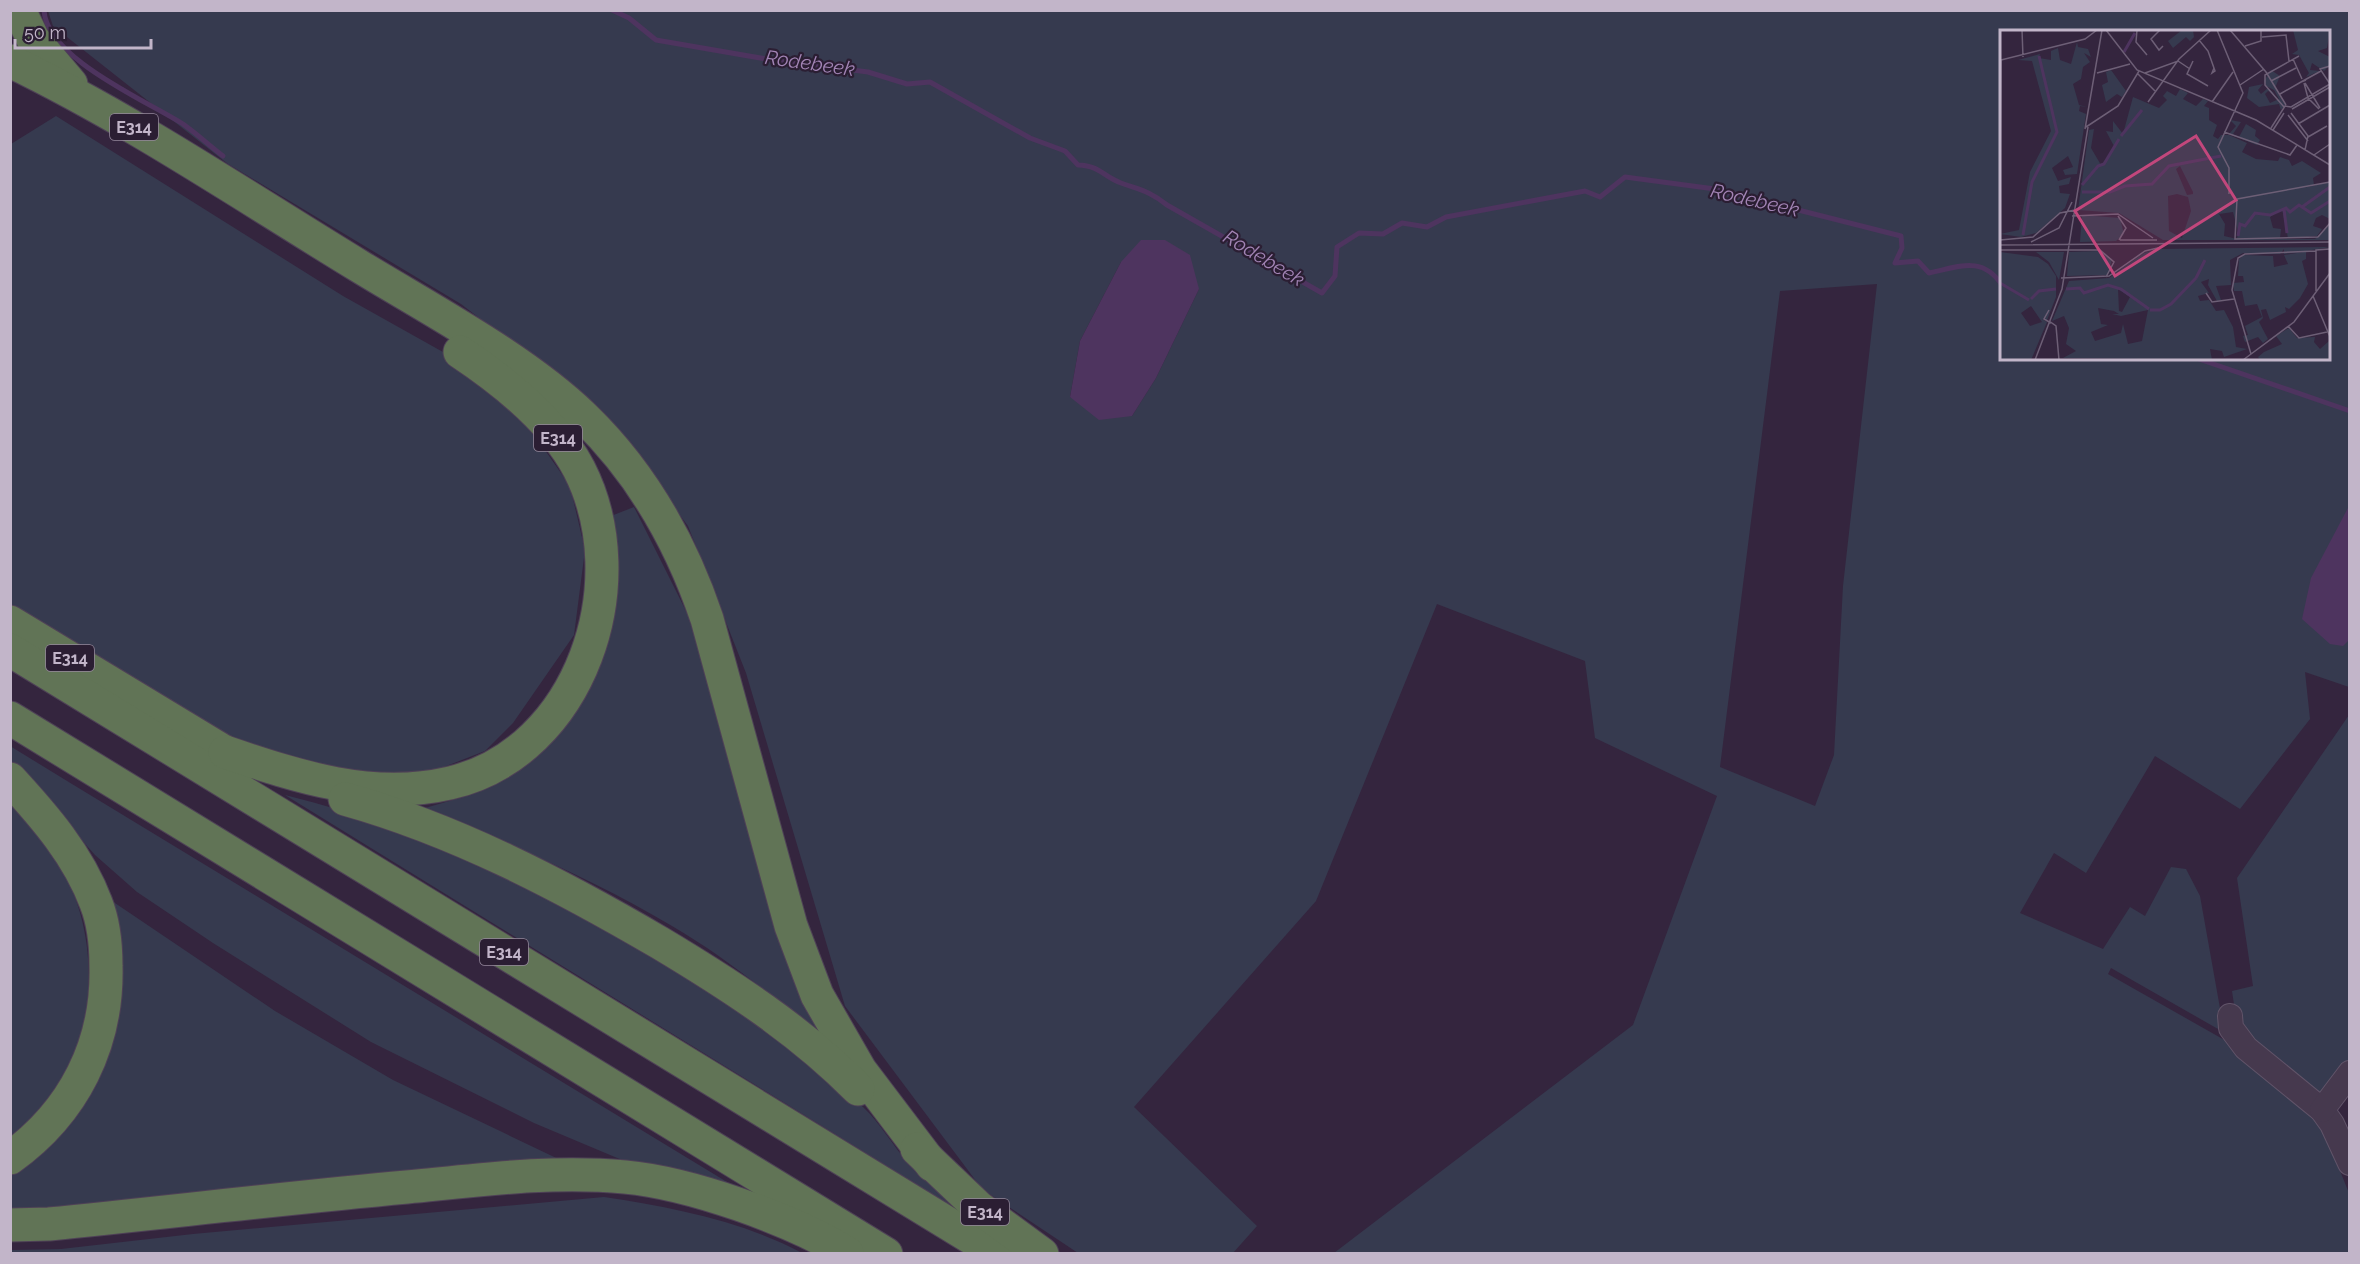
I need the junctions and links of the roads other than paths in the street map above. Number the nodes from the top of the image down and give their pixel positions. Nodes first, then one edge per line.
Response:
1 (19, 10) edge
2 (10, 61) edge
3 (10, 86) edge
4 (82, 96) junction
5 (10, 622) edge
6 (10, 650) edge
7 (10, 718) edge
8 (225, 752) junction
9 (10, 779) edge
10 (2230, 1016) dead end
11 (2349, 1073) edge
12 (2322, 1110) junction
13 (10, 1158) edge
14 (2349, 1163) edge
15 (932, 1165) junction
16 (10, 1225) edge
17 (849, 1254) edge
18 (886, 1254) edge
19 (998, 1254) edge
20 (1042, 1254) edge

1 - 4 highway, E314
2 - 4 highway, E314
3 - 8 highway, E314
4 - 15 highway, E314
5 - 8 highway, E314
6 - 19 highway, E314
7 - 18 highway
8 - 15 highway, E314
9 - 13 highway
10 - 12 street
11 - 12 street
12 - 14 street
15 - 20 highway, E314
16 - 17 highway

